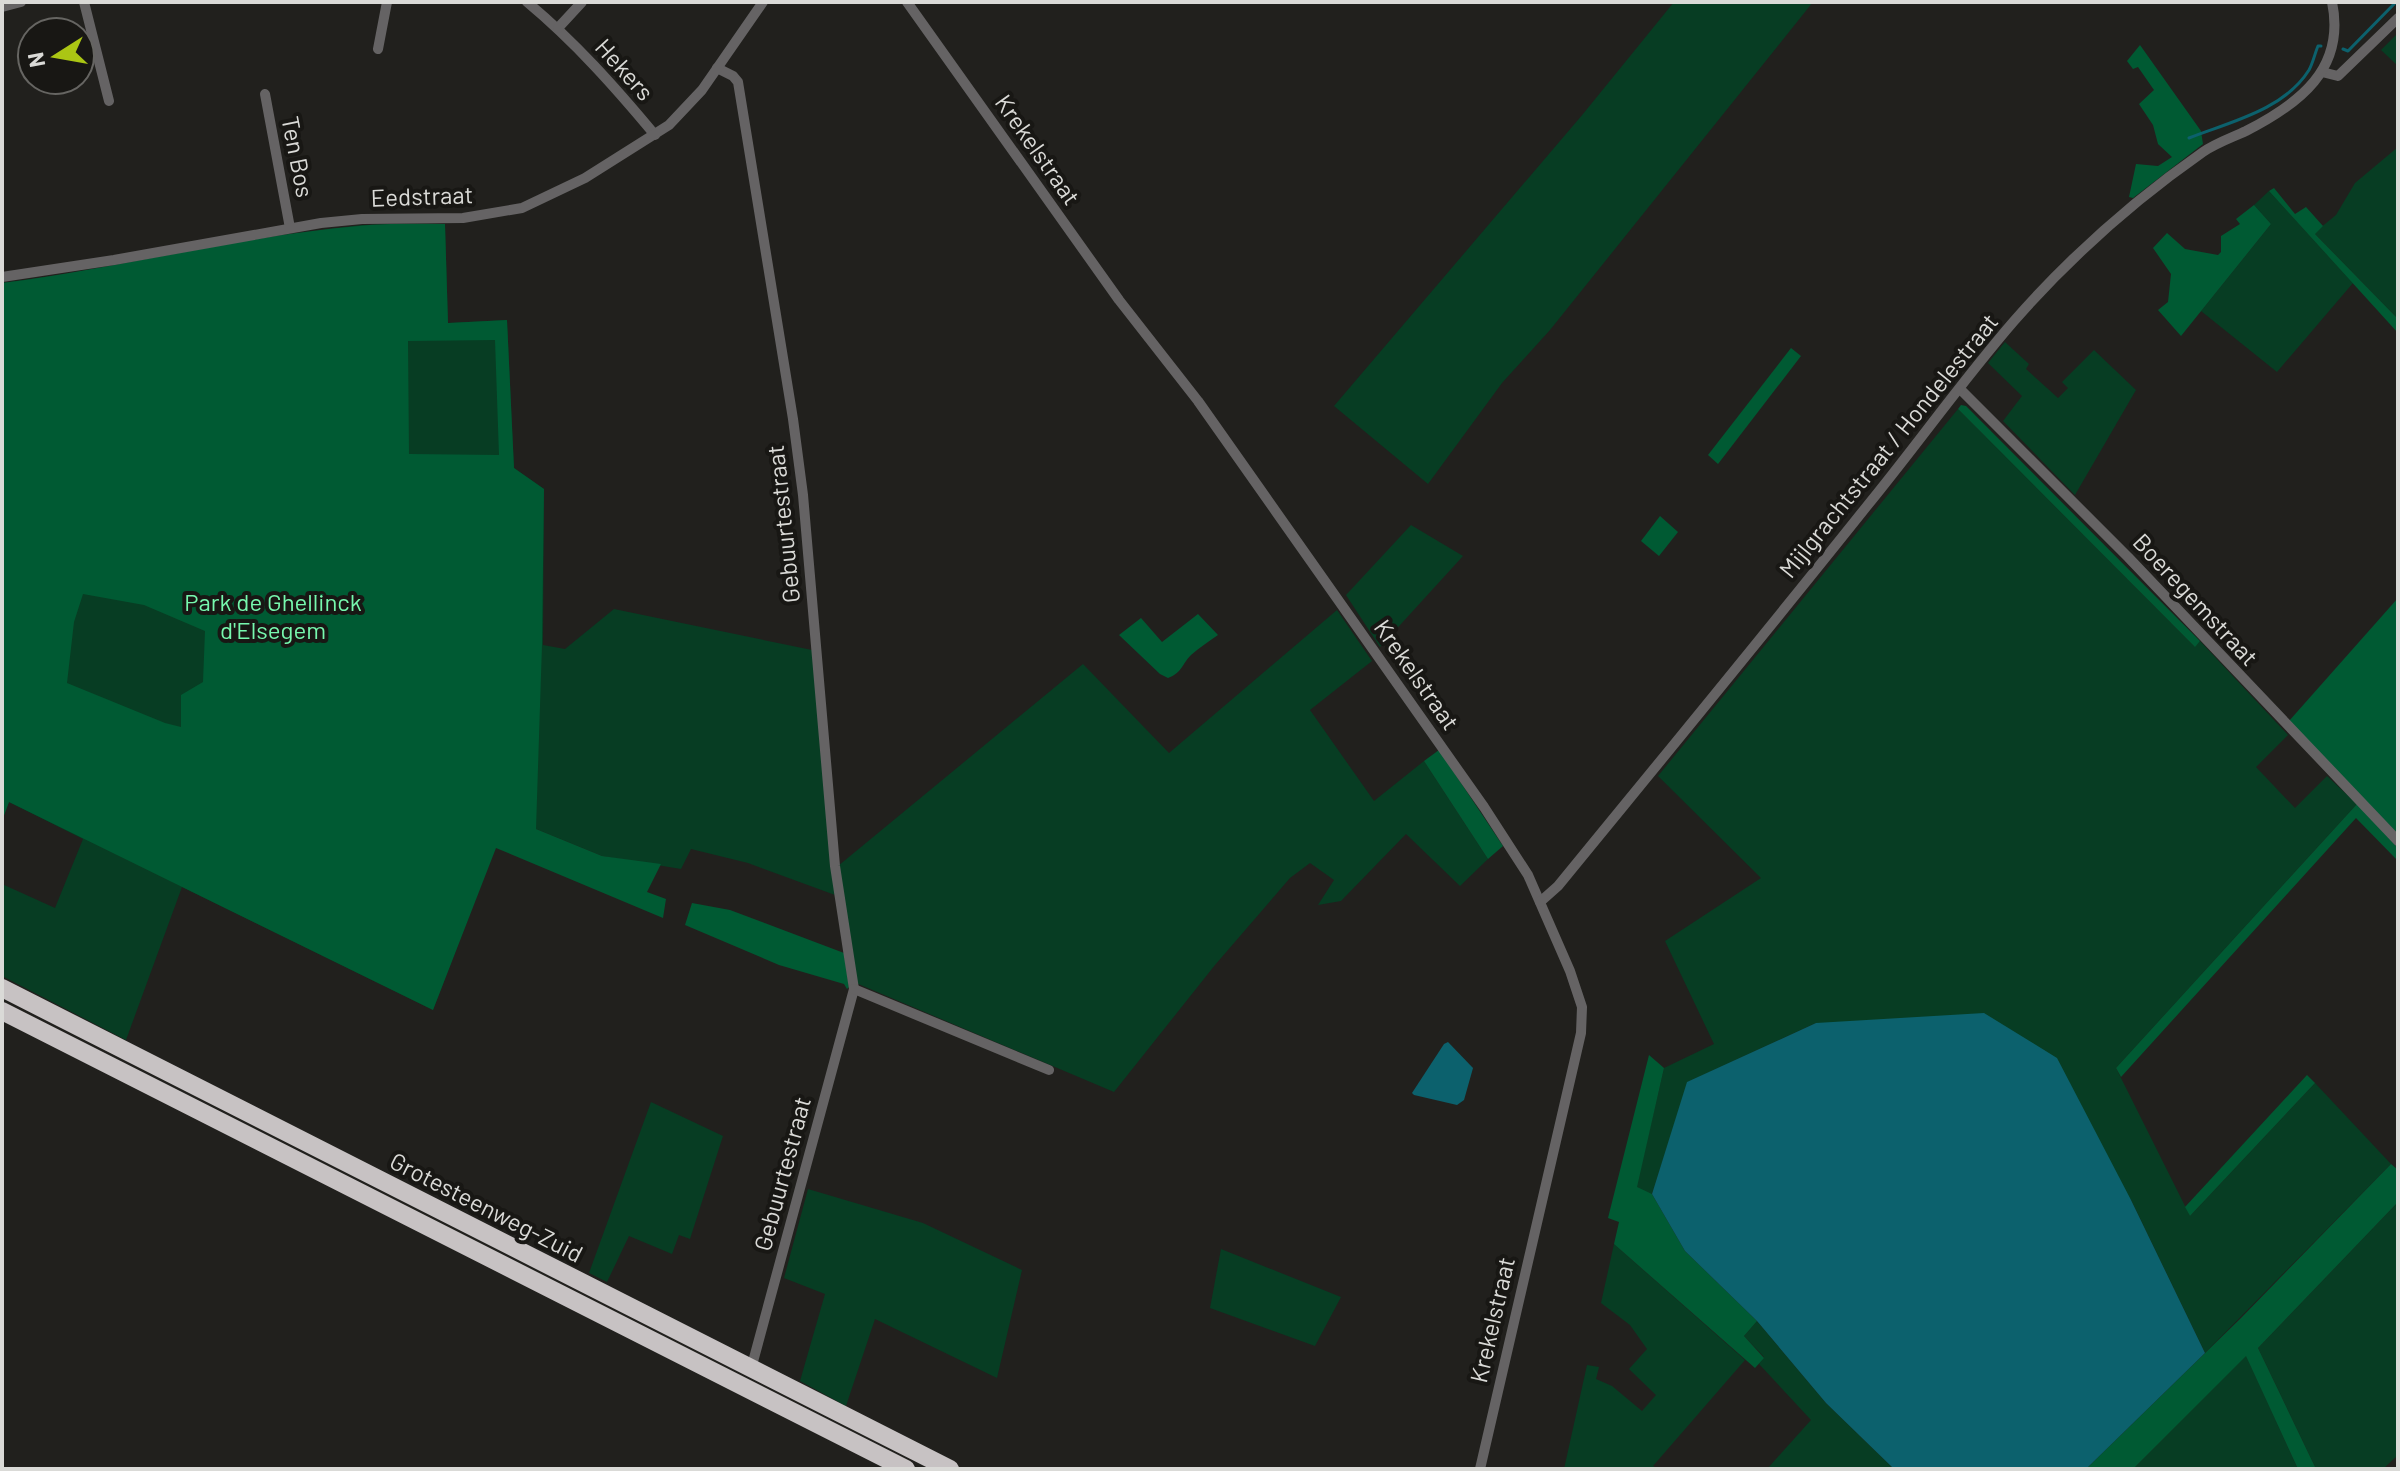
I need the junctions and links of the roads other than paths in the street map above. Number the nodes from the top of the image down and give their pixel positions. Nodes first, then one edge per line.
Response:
1 (21, 2) edge
2 (84, 2) edge
3 (387, 2) edge
4 (527, 2) edge
5 (582, 2) edge
6 (763, 2) edge
7 (907, 2) edge
8 (2332, 2) edge
9 (2, 7) edge
10 (2398, 18) edge
11 (558, 28) junction
12 (378, 49) dead end
13 (717, 68) junction
14 (2322, 72) junction
15 (265, 94) dead end
16 (109, 101) dead end
17 (655, 135) junction
18 (290, 228) junction
19 (2, 277) edge
20 (1960, 389) junction
21 (2398, 841) edge
22 (1540, 902) junction
23 (2, 988) edge
24 (854, 989) junction
25 (2, 1011) edge
26 (1049, 1070) dead end
27 (751, 1369) junction
28 (906, 1469) edge
29 (950, 1469) edge
30 (1480, 1469) edge

1 - 9 street
2 - 16 street
3 - 12 street
4 - 11 street, Hekers
5 - 11 street
6 - 13 street, Eedstraat
7 - 22 street, Krekelstraat
8 - 14 street
10 - 14 street
11 - 17 street, Hekers
13 - 17 street, Eedstraat
13 - 24 street, Gebuurtestraat
14 - 20 street, Mijlgrachtstraat / Hondelestraat
15 - 18 street, Ten Bos
17 - 18 street, Eedstraat
18 - 19 street, Eedstraat
20 - 21 street, Boeregemstraat
20 - 22 street, Mijlgrachtstraat / Hondelestraat
22 - 30 street, Krekelstraat
23 - 27 highway, Grotesteenweg-Zuid
24 - 26 street
24 - 27 street, Gebuurtestraat
25 - 28 highway, Grotesteenweg-Zuid
27 - 29 highway, Grotesteenweg-Zuid

